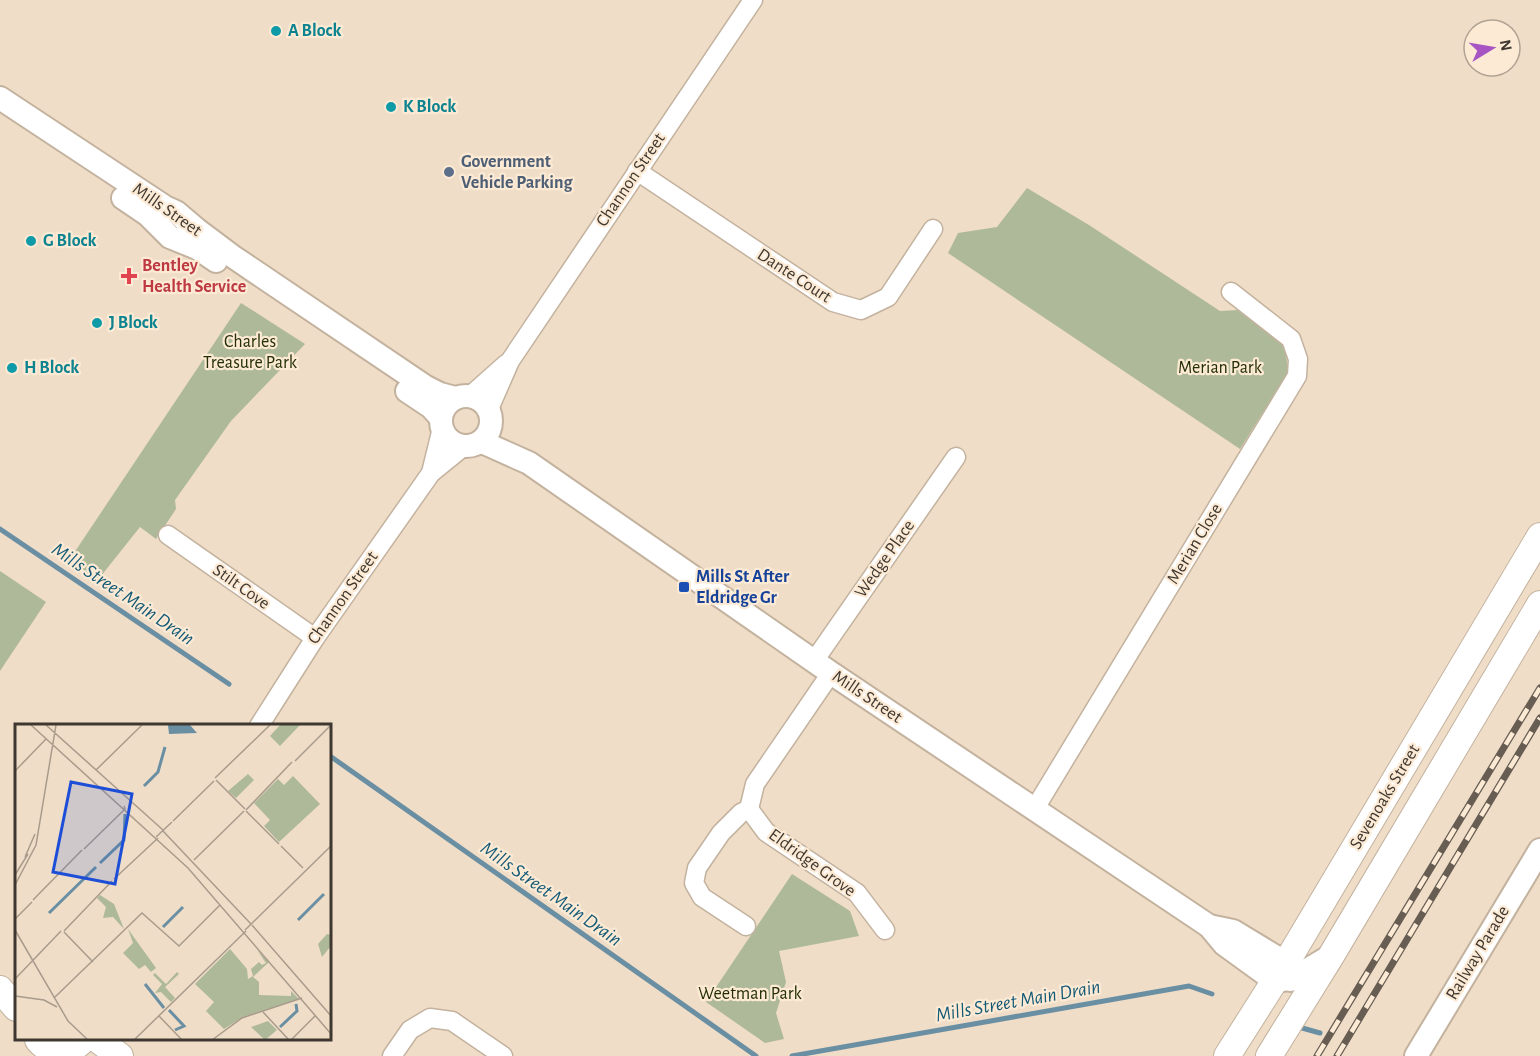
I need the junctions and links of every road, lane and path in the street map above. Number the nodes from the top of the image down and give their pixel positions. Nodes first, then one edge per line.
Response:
1 (753, 0) edge
2 (0, 98) edge
3 (0, 114) edge
4 (637, 171) junction
5 (933, 229) dead end
6 (1231, 292) dead end
7 (510, 361) junction
8 (463, 397) junction
9 (441, 423) junction
10 (481, 430) junction
11 (956, 457) dead end
12 (431, 473) junction
13 (168, 536) dead end
14 (1540, 536) edge
15 (1540, 604) edge
16 (315, 638) junction
17 (822, 667) junction
18 (261, 724) edge
19 (749, 809) junction
20 (1034, 810) junction
21 (1540, 850) edge
22 (746, 926) dead end
23 (885, 930) dead end
24 (1331, 956) junction
25 (1283, 974) junction
26 (0, 977) edge
27 (15, 984) edge
28 (0, 989) edge
29 (15, 1007) edge
30 (1291, 1018) junction
31 (99, 1041) edge
32 (60, 1047) edge
33 (28, 1056) edge
34 (120, 1056) edge
35 (393, 1056) edge
36 (503, 1056) edge
37 (1227, 1056) edge
38 (1269, 1056) edge
39 (1416, 1056) edge

1 - 4 street, Channon Street
2 - 8 street, Mills Street
3 - 9 street, Mills Street
4 - 5 street, Dante Court
4 - 7 street, Channon Street
6 - 20 street, Merian Close
7 - 8 street, Channon Street
7 - 10 street, Channon Street
8 - 9 street
8 - 10 street
9 - 10 street
9 - 12 street, Channon Street
10 - 12 street, Channon Street
10 - 17 street, Mills Street
11 - 17 street, Wedge Place
12 - 16 street, Channon Street
13 - 16 street, Stilt Cove
14 - 25 main road, Sevenoaks Street
15 - 24 main road, Sevenoaks Street
16 - 18 street, Channon Street
17 - 19 street
17 - 20 street, Mills Street
19 - 22 street
19 - 23 street, Eldridge Grove
20 - 25 street, Mills Street
21 - 39 street, Railway Parade
24 - 25 street
24 - 30 main road, Sevenoaks Street
25 - 30 street
25 - 37 main road, Sevenoaks Street
26 - 27 main road
28 - 29 main road
30 - 38 main road, Sevenoaks Street
31 - 34 main road
32 - 33 street
35 - 36 street

